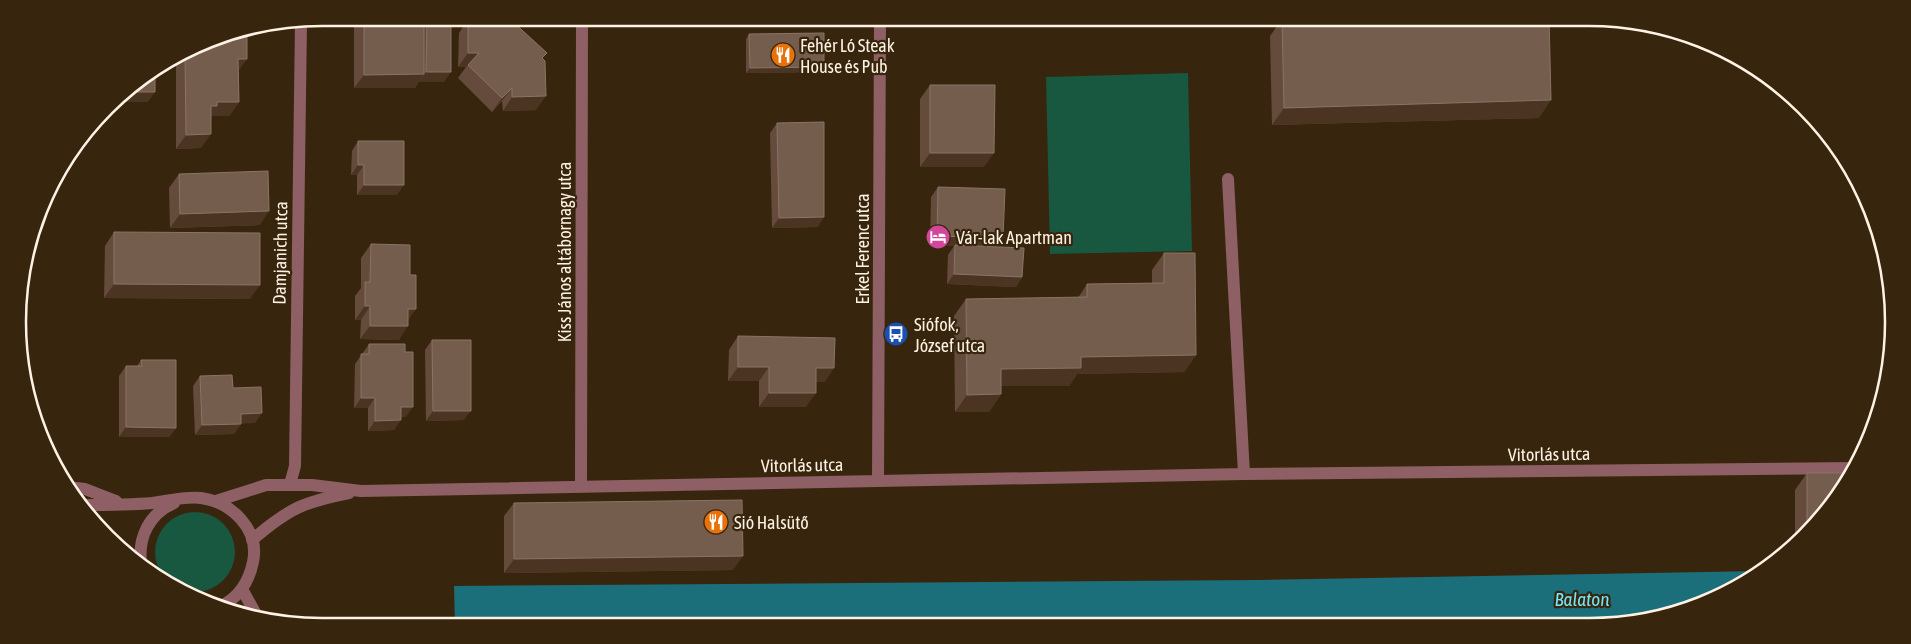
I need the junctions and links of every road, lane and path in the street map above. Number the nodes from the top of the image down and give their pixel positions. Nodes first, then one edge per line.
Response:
1 (582, 26) edge
2 (880, 26) edge
3 (301, 27) edge
4 (1228, 179) dead end
5 (1846, 468) edge
6 (1244, 474) junction
7 (878, 481) junction
8 (290, 484) junction
9 (581, 486) junction
10 (78, 489) edge
11 (361, 491) junction
12 (181, 500) junction
13 (216, 501) junction
14 (123, 504) junction
15 (89, 505) edge
16 (252, 540) junction
17 (140, 556) edge
18 (242, 589) junction
19 (228, 602) edge
20 (253, 610) edge

1 - 9 street, Kiss János altábornagy utca
2 - 7 street, Erkel Ferenc utca
3 - 8 street, Damjanich utca
4 - 6 street
5 - 6 street, Vitorlás utca
6 - 7 street, Vitorlás utca
7 - 9 street, Vitorlás utca
8 - 11 street, Vitorlás utca
8 - 13 street, Vitorlás utca
9 - 11 street, Vitorlás utca
10 - 14 street
11 - 16 street, Vitorlás utca
12 - 13 street, Vitorlás utca
12 - 14 street, Vitorlás utca
12 - 17 street, Vitorlás utca
13 - 16 street, Vitorlás utca
14 - 15 street, Vitorlás utca
16 - 18 street, Vitorlás utca
18 - 19 street, Vitorlás utca
18 - 20 street

